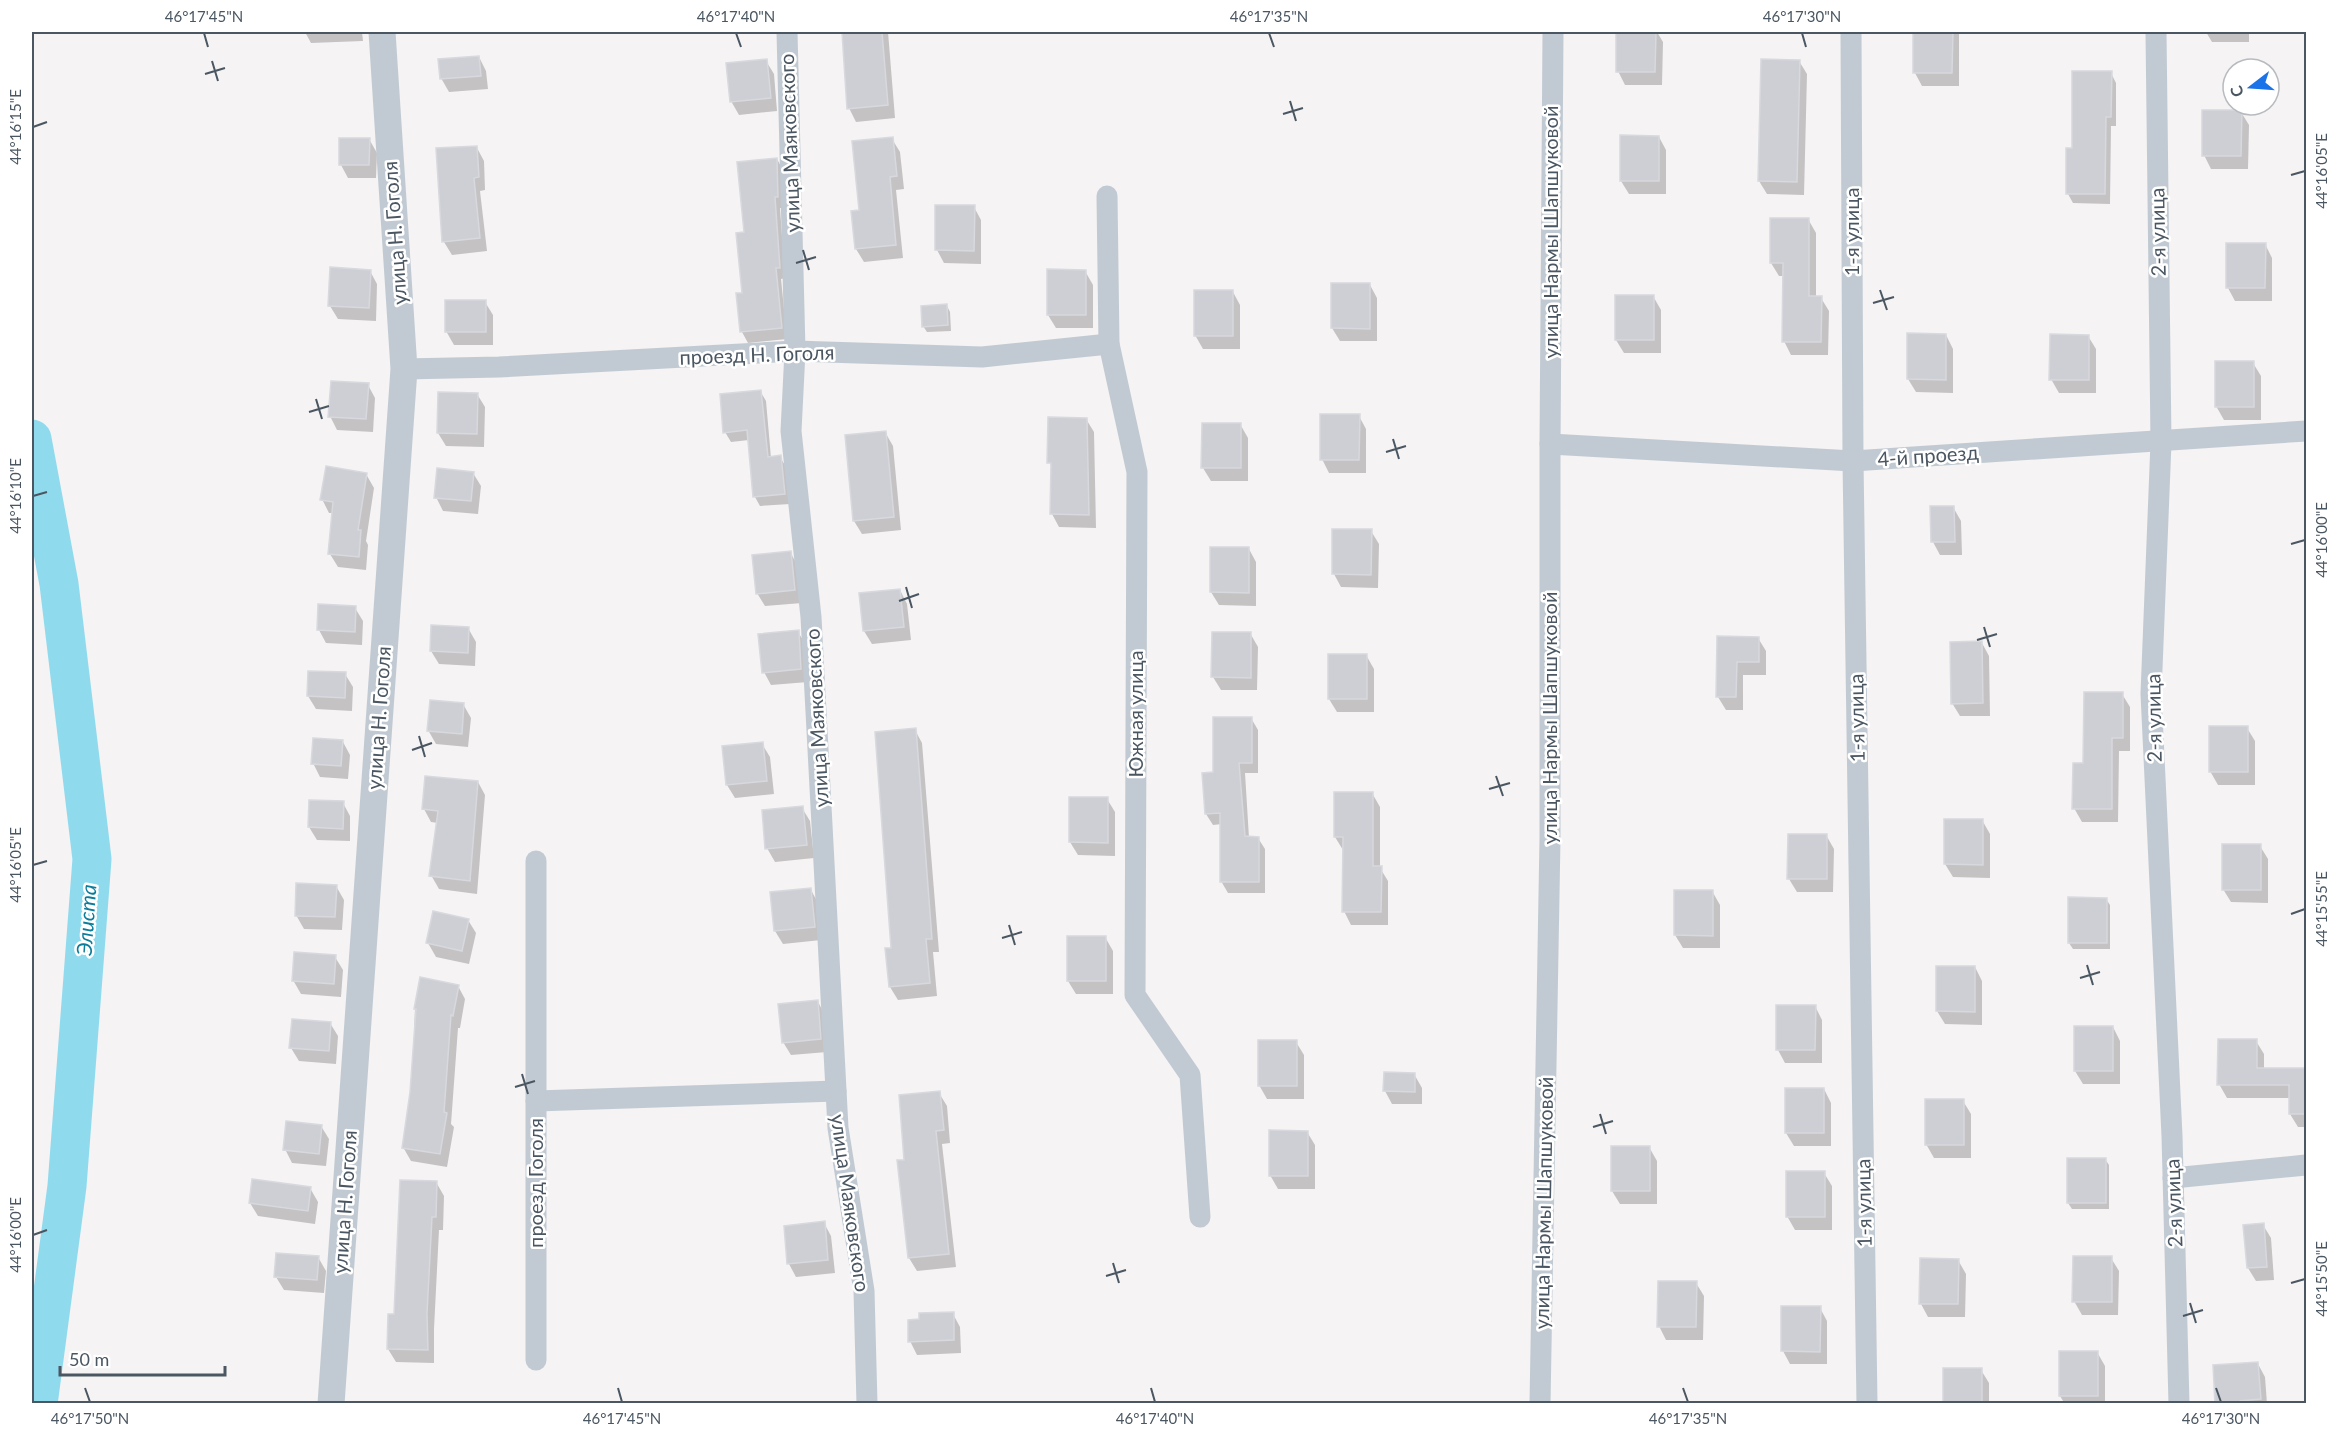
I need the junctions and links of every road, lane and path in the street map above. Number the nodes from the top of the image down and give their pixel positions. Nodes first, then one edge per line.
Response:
1 (382, 32) edge
2 (787, 32) edge
3 (1553, 32) edge
4 (1851, 32) edge
5 (2156, 32) edge
6 (1107, 196) dead end
7 (1109, 344) junction
8 (795, 351) junction
9 (404, 369) junction
10 (2307, 431) edge
11 (2161, 442) junction
12 (1550, 444) junction
13 (1853, 461) junction
14 (536, 861) dead end
15 (836, 1090) junction
16 (536, 1101) junction
17 (2307, 1165) edge
18 (2174, 1178) junction
19 (1200, 1217) dead end
20 (536, 1360) dead end
21 (331, 1404) edge
22 (867, 1404) edge
23 (1540, 1404) edge
24 (1867, 1404) edge
25 (2179, 1404) edge

1 - 9 street, улица Н. Гоголя
2 - 8 street, улица Маяковского
3 - 12 street, улица Нармы Шапшуковой
4 - 13 street, 1-я улица
5 - 11 street, 2-я улица
6 - 7 street, Южная улица
7 - 8 street, проезд Н. Гоголя
7 - 19 street, Южная улица
8 - 9 street, проезд Н. Гоголя
8 - 15 street, улица Маяковского
9 - 21 street, улица Н. Гоголя
10 - 11 street, 4-й проезд
11 - 13 street, 4-й проезд
11 - 18 street, 2-я улица
12 - 13 street, 4-й проезд
12 - 23 street, улица Нармы Шапшуковой
13 - 24 street, 1-я улица
14 - 16 street, проезд Гоголя
15 - 16 street
15 - 22 street, улица Маяковского
16 - 20 street, проезд Гоголя
17 - 18 street
18 - 25 street, 2-я улица

